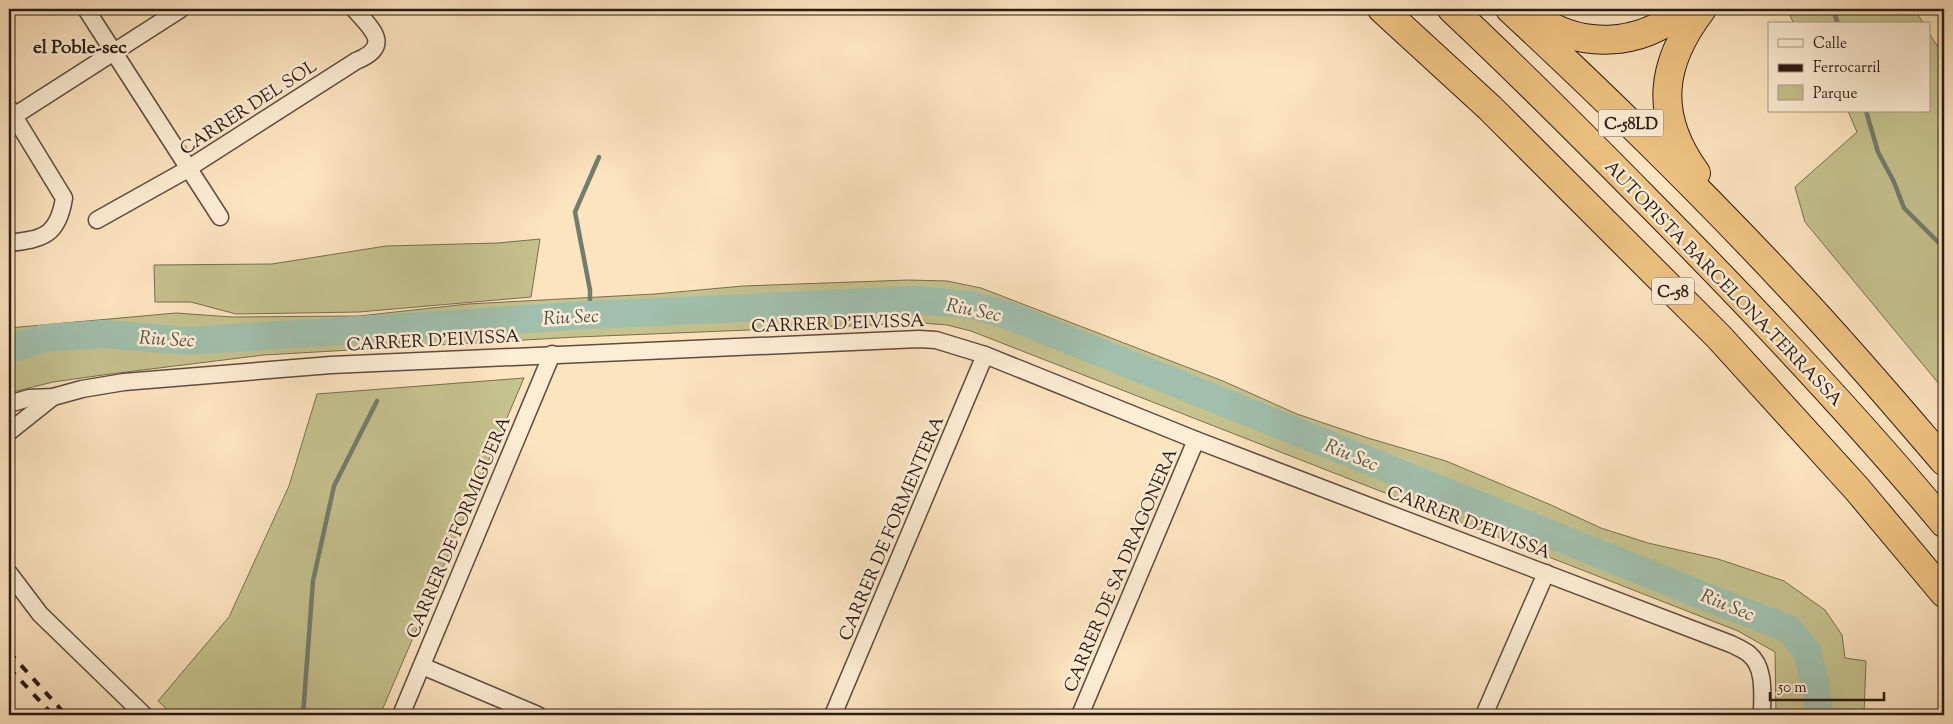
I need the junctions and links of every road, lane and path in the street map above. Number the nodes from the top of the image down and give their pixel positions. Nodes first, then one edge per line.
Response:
1 (86, 9) edge
2 (181, 9) edge
3 (354, 9) edge
4 (1382, 9) edge
5 (1452, 9) edge
6 (1510, 9) edge
7 (1525, 9) edge
8 (1684, 9) edge
9 (1702, 9) edge
10 (114, 51) junction
11 (11, 112) edge
12 (189, 168) junction
13 (220, 217) dead end
14 (96, 220) dead end
15 (1748, 242) junction
16 (9, 243) edge
17 (552, 354) junction
18 (985, 356) junction
19 (53, 397) junction
20 (9, 404) edge
21 (9, 432) edge
22 (1196, 440) junction
23 (1944, 461) edge
24 (1944, 523) edge
25 (9, 573) edge
26 (1546, 573) junction
27 (1944, 593) edge
28 (422, 666) junction
29 (1084, 714) edge
30 (144, 715) edge
31 (401, 715) edge
32 (538, 715) edge
33 (833, 715) edge
34 (1484, 715) edge
35 (1762, 715) edge

1 - 10 street
2 - 10 street
3 - 12 street, CARRER DEL SOL
4 - 27 highway, C-58
5 - 24 highway, AUTOPISTA BARCELONA-TERRASSA / C-58
6 - 15 highway, C-58LD
7 - 8 highway
9 - 15 highway
10 - 11 street
10 - 12 street
11 - 16 street
12 - 13 street
12 - 14 street, CARRER DEL SOL
15 - 23 highway, C-58LD
17 - 18 street, CARRER D'EIVISSA
17 - 19 street, CARRER D'EIVISSA
17 - 28 street, CARRER DE FORMIGUERA
18 - 22 street, CARRER D'EIVISSA
18 - 33 street, CARRER DE FORMENTERA
19 - 20 street, CARRER D'EIVISSA
19 - 21 street, CARRER D'EIVISSA
22 - 26 street, CARRER D'EIVISSA
22 - 29 street, CARRER DE SA DRAGONERA
25 - 30 street
26 - 34 street
26 - 35 street, CARRER D'EIVISSA
28 - 31 street, CARRER DE FORMIGUERA
28 - 32 street

